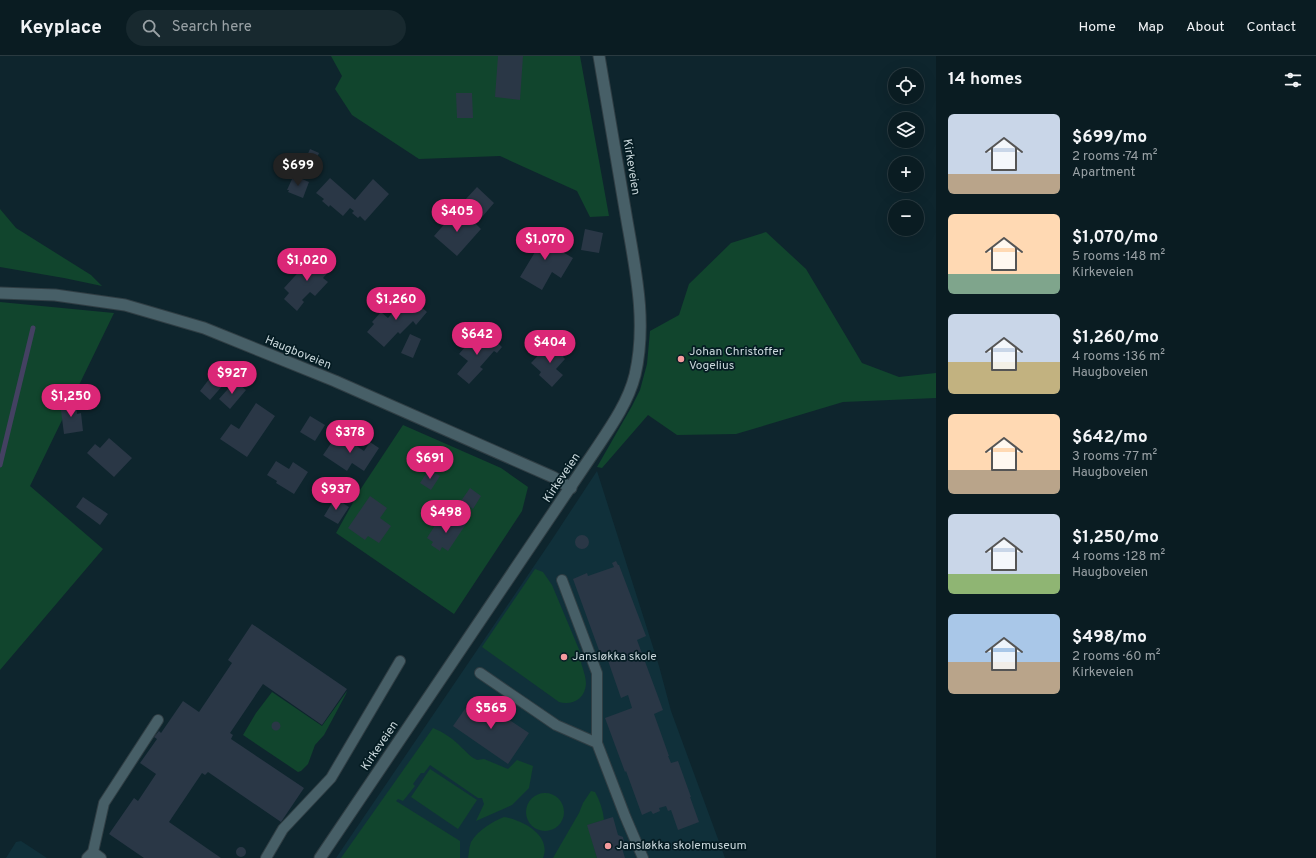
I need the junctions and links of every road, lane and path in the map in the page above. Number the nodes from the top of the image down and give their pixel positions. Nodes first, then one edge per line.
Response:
1 (599, 56) edge
2 (0, 293) edge
3 (571, 488) junction
4 (562, 580) dead end
5 (400, 661) dead end
6 (480, 673) dead end
7 (158, 720) dead end
8 (597, 743) junction
9 (94, 856) edge
10 (266, 858) edge
11 (320, 858) edge
12 (643, 858) edge

1 - 3 main road, Kirkeveien
2 - 3 main road, Haugboveien
3 - 11 main road, Kirkeveien
4 - 8 lane
5 - 10 lane
6 - 8 lane
7 - 9 lane
8 - 12 lane

